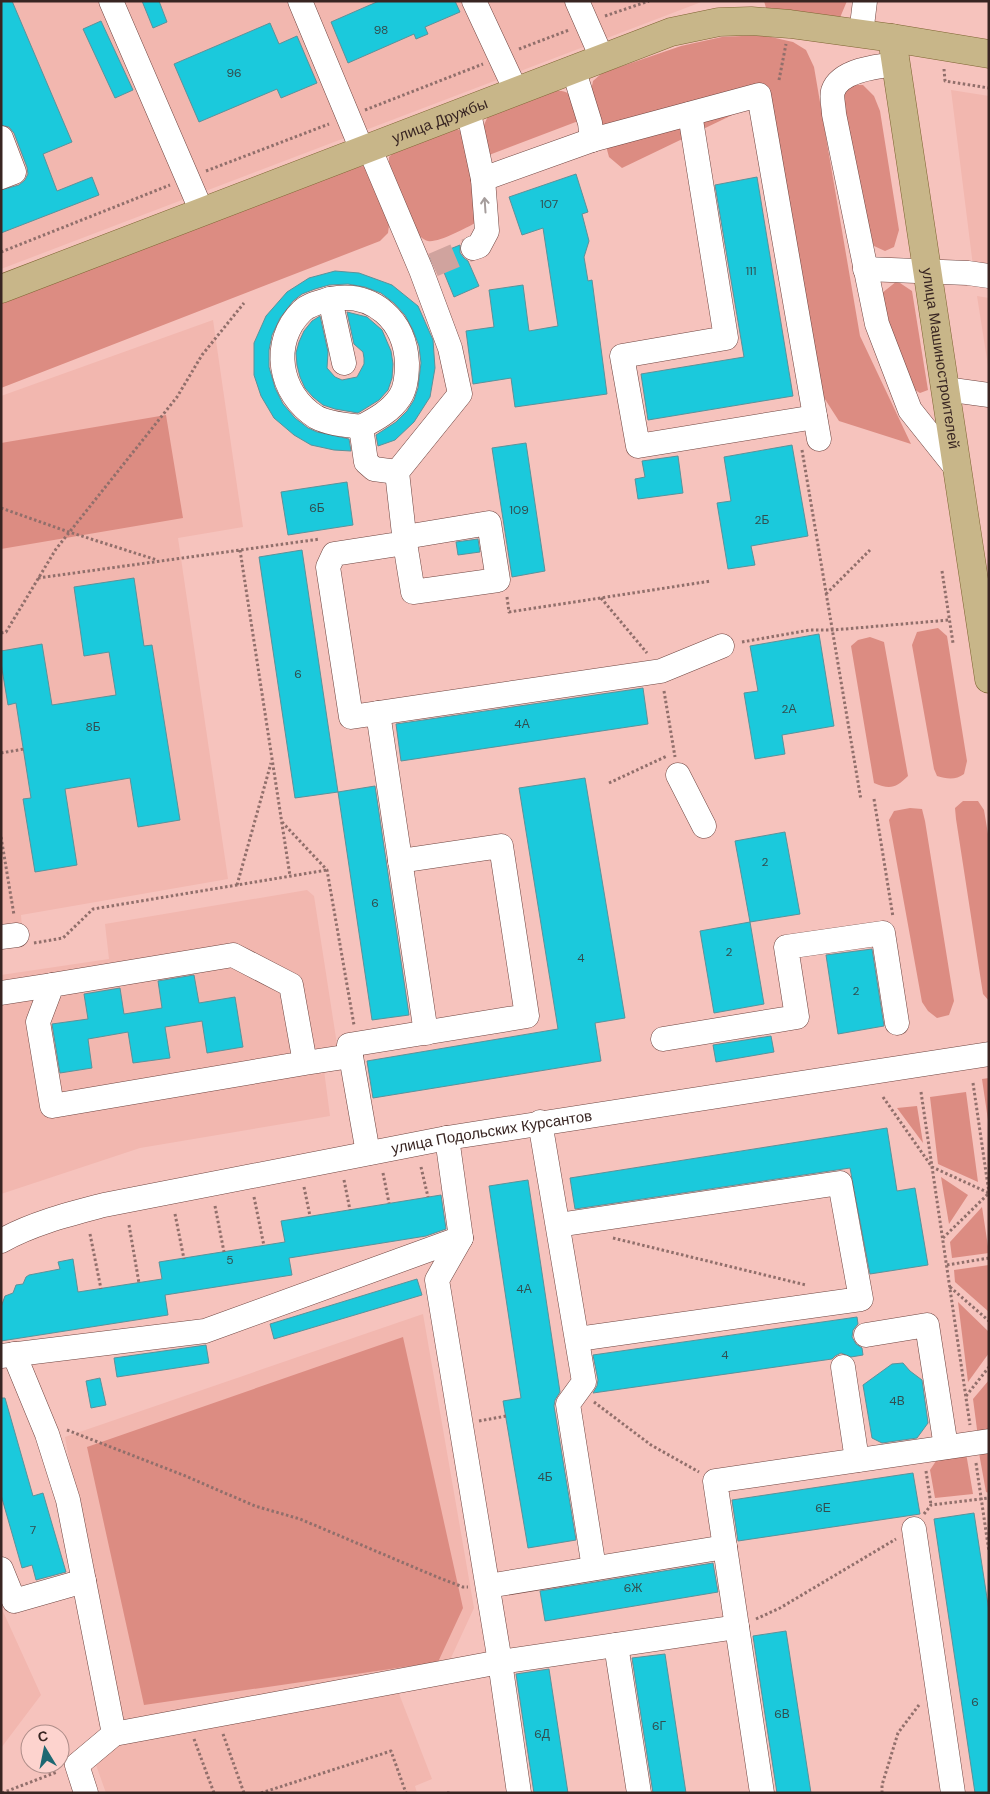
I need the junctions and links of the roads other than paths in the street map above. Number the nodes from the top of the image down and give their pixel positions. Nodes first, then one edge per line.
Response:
1 (111, 1) edge
2 (300, 1) edge
3 (474, 1) edge
4 (865, 1) edge
5 (582, 12) edge
6 (861, 34) junction
7 (894, 51) junction
8 (989, 54) edge
9 (602, 58) junction
10 (573, 68) junction
11 (516, 91) junction
12 (468, 109) junction
13 (690, 114) junction
14 (1, 138) edge
15 (592, 140) junction
16 (366, 149) junction
17 (1, 177) edge
18 (483, 179) junction
19 (202, 212) junction
20 (473, 248) tunnel mouth
21 (865, 269) junction
22 (927, 272) junction
23 (989, 276) edge
24 (1, 289) edge
25 (330, 299) junction
26 (344, 363) dead end
27 (945, 388) junction
28 (989, 395) edge
29 (361, 427) junction
30 (725, 448) dead end
31 (690, 454) dead end
32 (957, 469) junction
33 (397, 472) junction
34 (722, 646) road end
35 (989, 679) edge
36 (378, 713) junction
37 (676, 764) road end
38 (704, 826) dead end
39 (400, 861) junction
40 (52, 985) junction
41 (1, 993) edge
42 (897, 1023) dead end
43 (426, 1034) junction
44 (663, 1039) dead end
45 (354, 1050) junction
46 (989, 1054) edge
47 (305, 1063) junction
48 (540, 1122) junction
49 (447, 1138) junction
50 (368, 1152) junction
51 (558, 1225) junction
52 (461, 1238) junction
53 (1, 1241) edge
54 (866, 1335) dead end
55 (578, 1339) junction
56 (8, 1355) edge
57 (843, 1367) dead end
58 (981, 1442) edge
59 (946, 1447) junction
60 (857, 1460) junction
61 (914, 1529) road end
62 (725, 1547) junction
63 (594, 1568) junction
64 (1, 1569) edge
65 (84, 1581) junction
66 (488, 1586) junction
67 (737, 1627) junction
68 (616, 1645) junction
69 (500, 1662) junction
70 (114, 1734) junction
71 (86, 1793) edge
72 (519, 1793) edge
73 (638, 1793) edge
74 (762, 1793) edge
75 (954, 1793) edge

1 - 19 street
2 - 16 street
3 - 11 street
4 - 6 street
5 - 9 street
6 - 7 main road, улица Дружбы
6 - 9 main road, улица Дружбы
7 - 8 main road, улица Дружбы
7 - 21 street
7 - 22 main road, улица Машиностроителей
9 - 10 main road, улица Дружбы
10 - 11 main road, улица Дружбы
10 - 15 street
11 - 12 main road, улица Дружбы
12 - 16 main road, улица Дружбы
12 - 18 street
13 - 13 street
13 - 15 street
14 - 17 street
15 - 18 street
16 - 19 main road, улица Дружбы
16 - 33 street
20 -> 18 street
19 - 24 main road, улица Дружбы
21 - 22 street
21 - 32 street
22 - 23 street
22 - 27 main road, улица Машиностроителей
25 - 26 street
25 - 29 street
25 - 29 street
27 - 28 street
27 - 32 main road, улица Машиностроителей
29 - 33 street
30 - 31 street
32 - 35 main road, улица Машиностроителей
33 - 36 street
34 - 36 street
36 - 39 street
37 - 38 street
39 - 43 street
39 - 43 street
40 - 41 street
40 - 47 street
40 - 47 street
42 - 44 street
43 - 45 street
45 - 47 street
45 - 50 street
46 - 48 street, улица Подольских Курсантов
48 - 49 street, улица Подольских Курсантов
48 - 51 street
49 - 50 street, улица Подольских Курсантов
49 - 52 street
50 - 53 street, улица Подольских Курсантов
51 - 55 street
51 - 55 street
52 - 56 street
52 - 66 street
54 - 59 street
55 - 63 street
56 - 65 street
57 - 60 street
58 - 59 street
59 - 60 street
60 - 62 street
61 - 75 street
62 - 63 street
62 - 67 street
63 - 66 street
64 - 65 street
65 - 70 street
66 - 69 street
67 - 68 street
67 - 74 street
68 - 69 street
68 - 73 street
69 - 70 street
69 - 72 street
70 - 71 street

